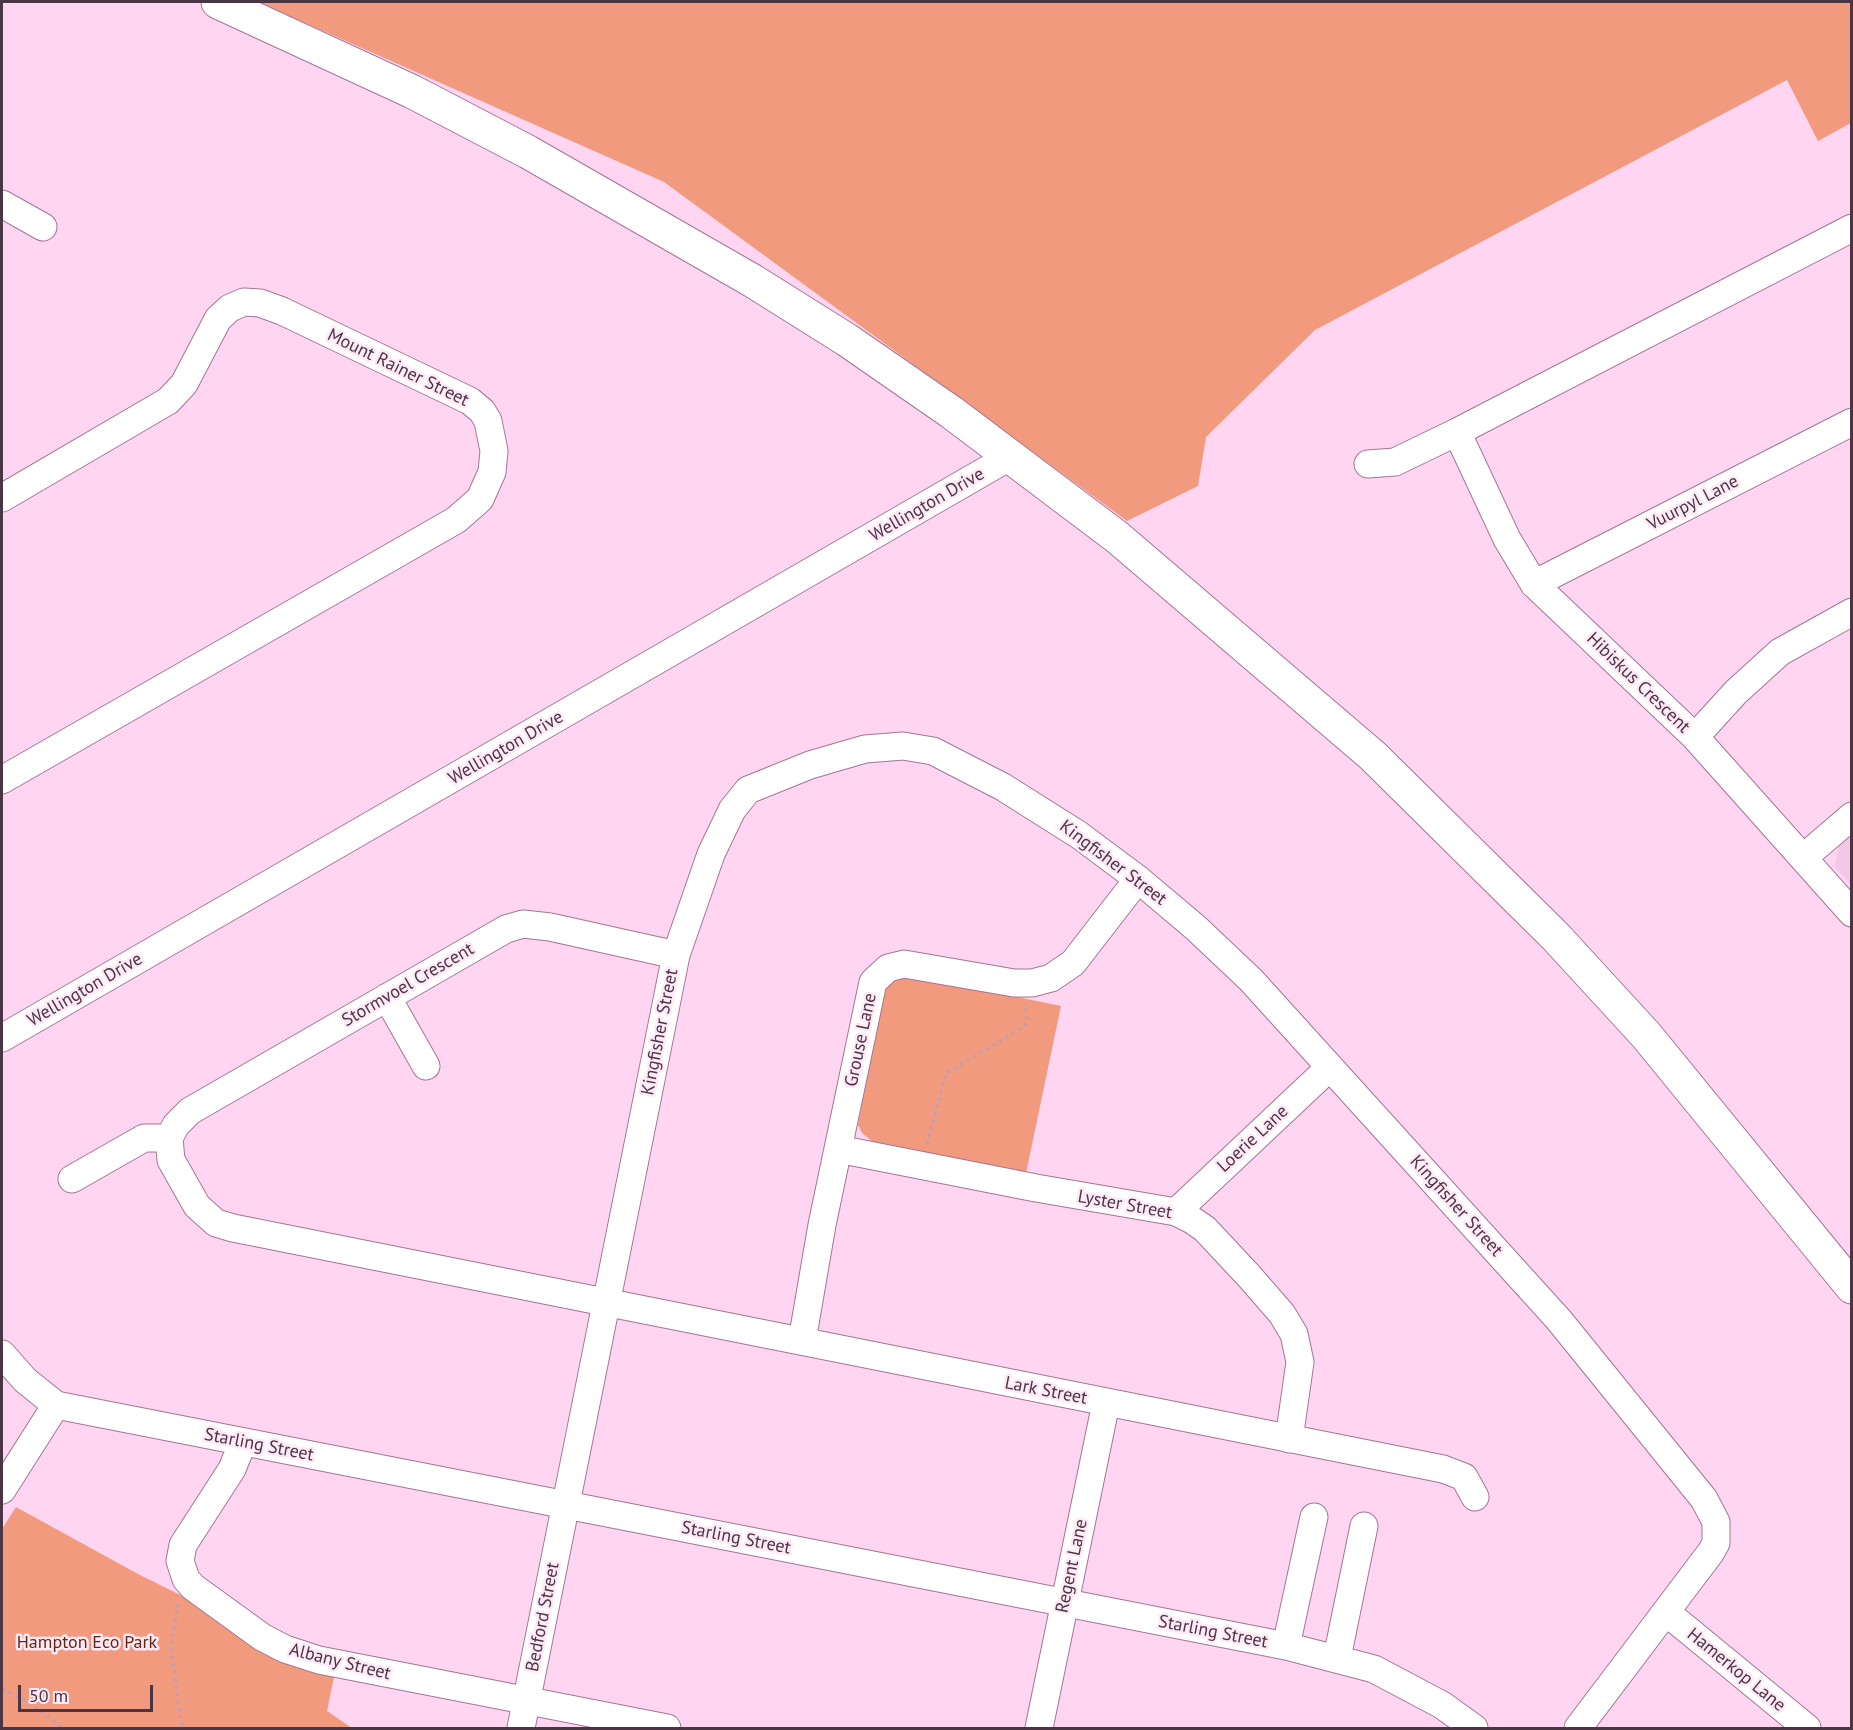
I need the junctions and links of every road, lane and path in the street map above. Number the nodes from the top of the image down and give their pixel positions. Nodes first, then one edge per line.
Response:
1 (218, 2) edge
2 (2, 204) edge
3 (43, 227) dead end
4 (1851, 228) edge
5 (1851, 422) edge
6 (1457, 432) junction
7 (1011, 456) junction
8 (1368, 464) dead end
9 (2, 498) edge
10 (1534, 584) junction
11 (1851, 612) edge
12 (1695, 737) junction
13 (2, 780) edge
14 (1851, 816) edge
15 (1803, 858) junction
16 (1138, 879) junction
17 (1851, 913) edge
18 (676, 955) junction
19 (387, 997) junction
20 (1024, 999) dead end
21 (2, 1038) edge
22 (426, 1066) dead end
23 (1330, 1067) junction
24 (170, 1138) junction
25 (837, 1149) junction
26 (921, 1166) junction
27 (72, 1179) dead end
28 (1176, 1212) junction
29 (1851, 1287) edge
30 (605, 1303) junction
31 (802, 1341) junction
32 (2, 1354) edge
33 (1106, 1402) junction
34 (56, 1406) junction
35 (1289, 1439) junction
36 (243, 1442) junction
37 (2, 1490) edge
38 (1475, 1497) dead end
39 (565, 1505) junction
40 (1314, 1517) dead end
41 (1364, 1526) dead end
42 (186, 1579) junction
43 (1065, 1603) junction
44 (1666, 1612) junction
45 (1286, 1646) junction
46 (1337, 1658) junction
47 (2, 1689) edge
48 (526, 1702) junction
49 (63, 1728) edge
50 (182, 1728) edge
51 (521, 1728) edge
52 (667, 1728) edge
53 (1039, 1728) edge
54 (1474, 1728) edge
55 (1578, 1728) edge
56 (1807, 1728) edge

1 - 7 main road
2 - 3 street
4 - 6 street
5 - 10 street, Vuurpyl Lane
6 - 8 street
6 - 10 street, Hibiskus Crescent
7 - 21 street, Wellington Drive
7 - 29 main road
9 - 13 street, Mount Rainer Street
10 - 12 street, Hibiskus Crescent
11 - 12 street
12 - 15 street, Hibiskus Crescent
14 - 15 street
15 - 17 street, Hibiskus Crescent
16 - 18 street, Kingfisher Street
16 - 23 street, Kingfisher Street
16 - 25 street, Grouse Lane
18 - 19 street, Stormvoel Crescent
18 - 30 street, Kingfisher Street
19 - 22 street
19 - 24 street, Stormvoel Crescent
20 - 26 path
23 - 28 street, Loerie Lane
23 - 44 street, Kingfisher Street
24 - 27 street
24 - 30 street
25 - 26 street, Lyster Street
25 - 31 street, Grouse Lane
26 - 28 street, Lyster Street
28 - 35 street, Lyster Street
30 - 31 street, Lark Street
30 - 39 street, Kingfisher Street
31 - 33 street, Lark Street
32 - 34 street, Starling Street
33 - 35 street, Lark Street
33 - 43 street, Regent Lane
34 - 36 street, Starling Street
34 - 37 street
35 - 38 street, Lark Street
36 - 39 street, Starling Street
36 - 42 street
39 - 43 street, Starling Street
39 - 48 street, Bedford Street
40 - 45 street
41 - 46 street
42 - 48 street, Albany Street
42 - 50 path
43 - 45 street, Starling Street
43 - 53 street, Regent Lane
44 - 55 street, Kingfisher Street
44 - 56 street, Hamerkop Lane
45 - 46 street, Starling Street
46 - 54 street, Starling Street
47 - 49 path
48 - 51 street, Bedford Street
48 - 52 street, Albany Street

